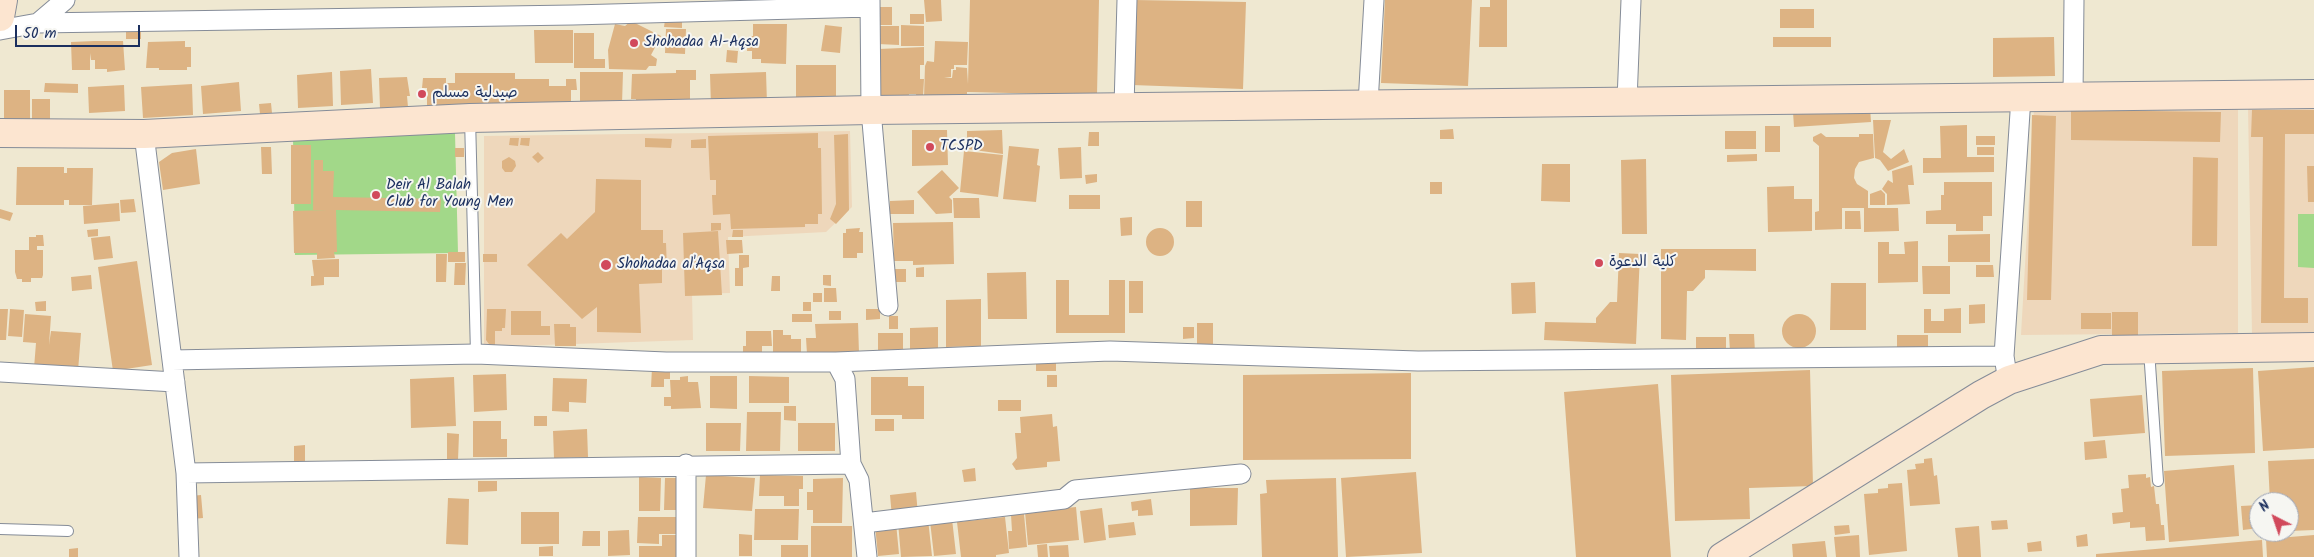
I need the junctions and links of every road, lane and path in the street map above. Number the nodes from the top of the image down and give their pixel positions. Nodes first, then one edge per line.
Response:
1 (3, 0) edge
2 (65, 0) edge
3 (1127, 0) edge
4 (1374, 0) edge
5 (1631, 0) edge
6 (2074, 0) edge
7 (870, 4) edge
8 (0, 17) edge
9 (38, 23) junction
10 (0, 30) edge
11 (2314, 94) edge
12 (2073, 96) junction
13 (2021, 97) junction
14 (1627, 102) junction
15 (1368, 104) junction
16 (1124, 107) junction
17 (871, 110) junction
18 (470, 118) junction
19 (0, 133) edge
20 (144, 134) junction
21 (888, 306) dead end
22 (2314, 347) edge
23 (2148, 349) junction
24 (476, 354) junction
25 (172, 360) junction
26 (836, 362) junction
27 (2006, 368) junction
28 (0, 372) edge
29 (175, 382) junction
30 (686, 464) junction
31 (851, 464) junction
32 (186, 473) junction
33 (1241, 474) dead end
34 (2158, 481) dead end
35 (864, 522) junction
36 (0, 529) edge
37 (68, 531) dead end
38 (188, 557) edge
39 (686, 557) edge
40 (867, 557) edge
41 (1722, 557) edge

1 - 8 street
2 - 9 street
3 - 16 street
4 - 15 street
5 - 14 street
6 - 12 street
7 - 9 street
7 - 17 street
9 - 10 street
11 - 12 street
12 - 13 street
13 - 14 street
13 - 27 street
14 - 15 street
15 - 16 street
16 - 17 street
17 - 18 street
17 - 21 street
18 - 20 street
18 - 24 lane
19 - 20 street
20 - 25 street
22 - 23 street
23 - 27 street
23 - 34 lane
24 - 25 street
24 - 26 street
25 - 29 street
26 - 27 street
26 - 31 street
27 - 41 street
28 - 29 street
29 - 32 street
30 - 31 street
30 - 32 street
30 - 39 street
31 - 35 street
32 - 38 street
33 - 35 street
35 - 40 street
36 - 37 lane

